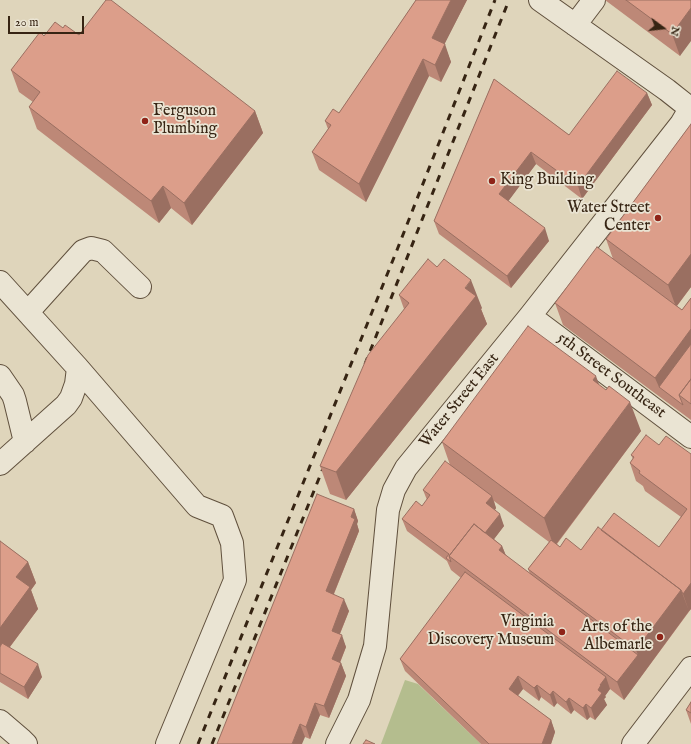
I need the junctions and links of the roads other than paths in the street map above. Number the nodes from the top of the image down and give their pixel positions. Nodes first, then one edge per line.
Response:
1 (540, 0) edge
2 (594, 0) edge
3 (575, 25) junction
4 (691, 108) edge
5 (0, 282) edge
6 (140, 287) dead end
7 (28, 312) junction
8 (530, 316) junction
9 (78, 368) junction
10 (0, 376) edge
11 (691, 437) edge
12 (25, 442) junction
13 (0, 464) edge
14 (691, 668) edge
15 (0, 721) edge
16 (642, 741) edge
17 (26, 744) edge
18 (166, 744) edge
19 (337, 744) edge

1 - 3 street
2 - 3 street
3 - 4 street
4 - 8 street, Water Street East
5 - 7 street
6 - 7 street
7 - 9 street
8 - 11 street, 5th Street Southeast
8 - 19 street, Water Street East
9 - 12 street
9 - 18 street
10 - 12 street
12 - 13 street
14 - 16 street
15 - 17 street

